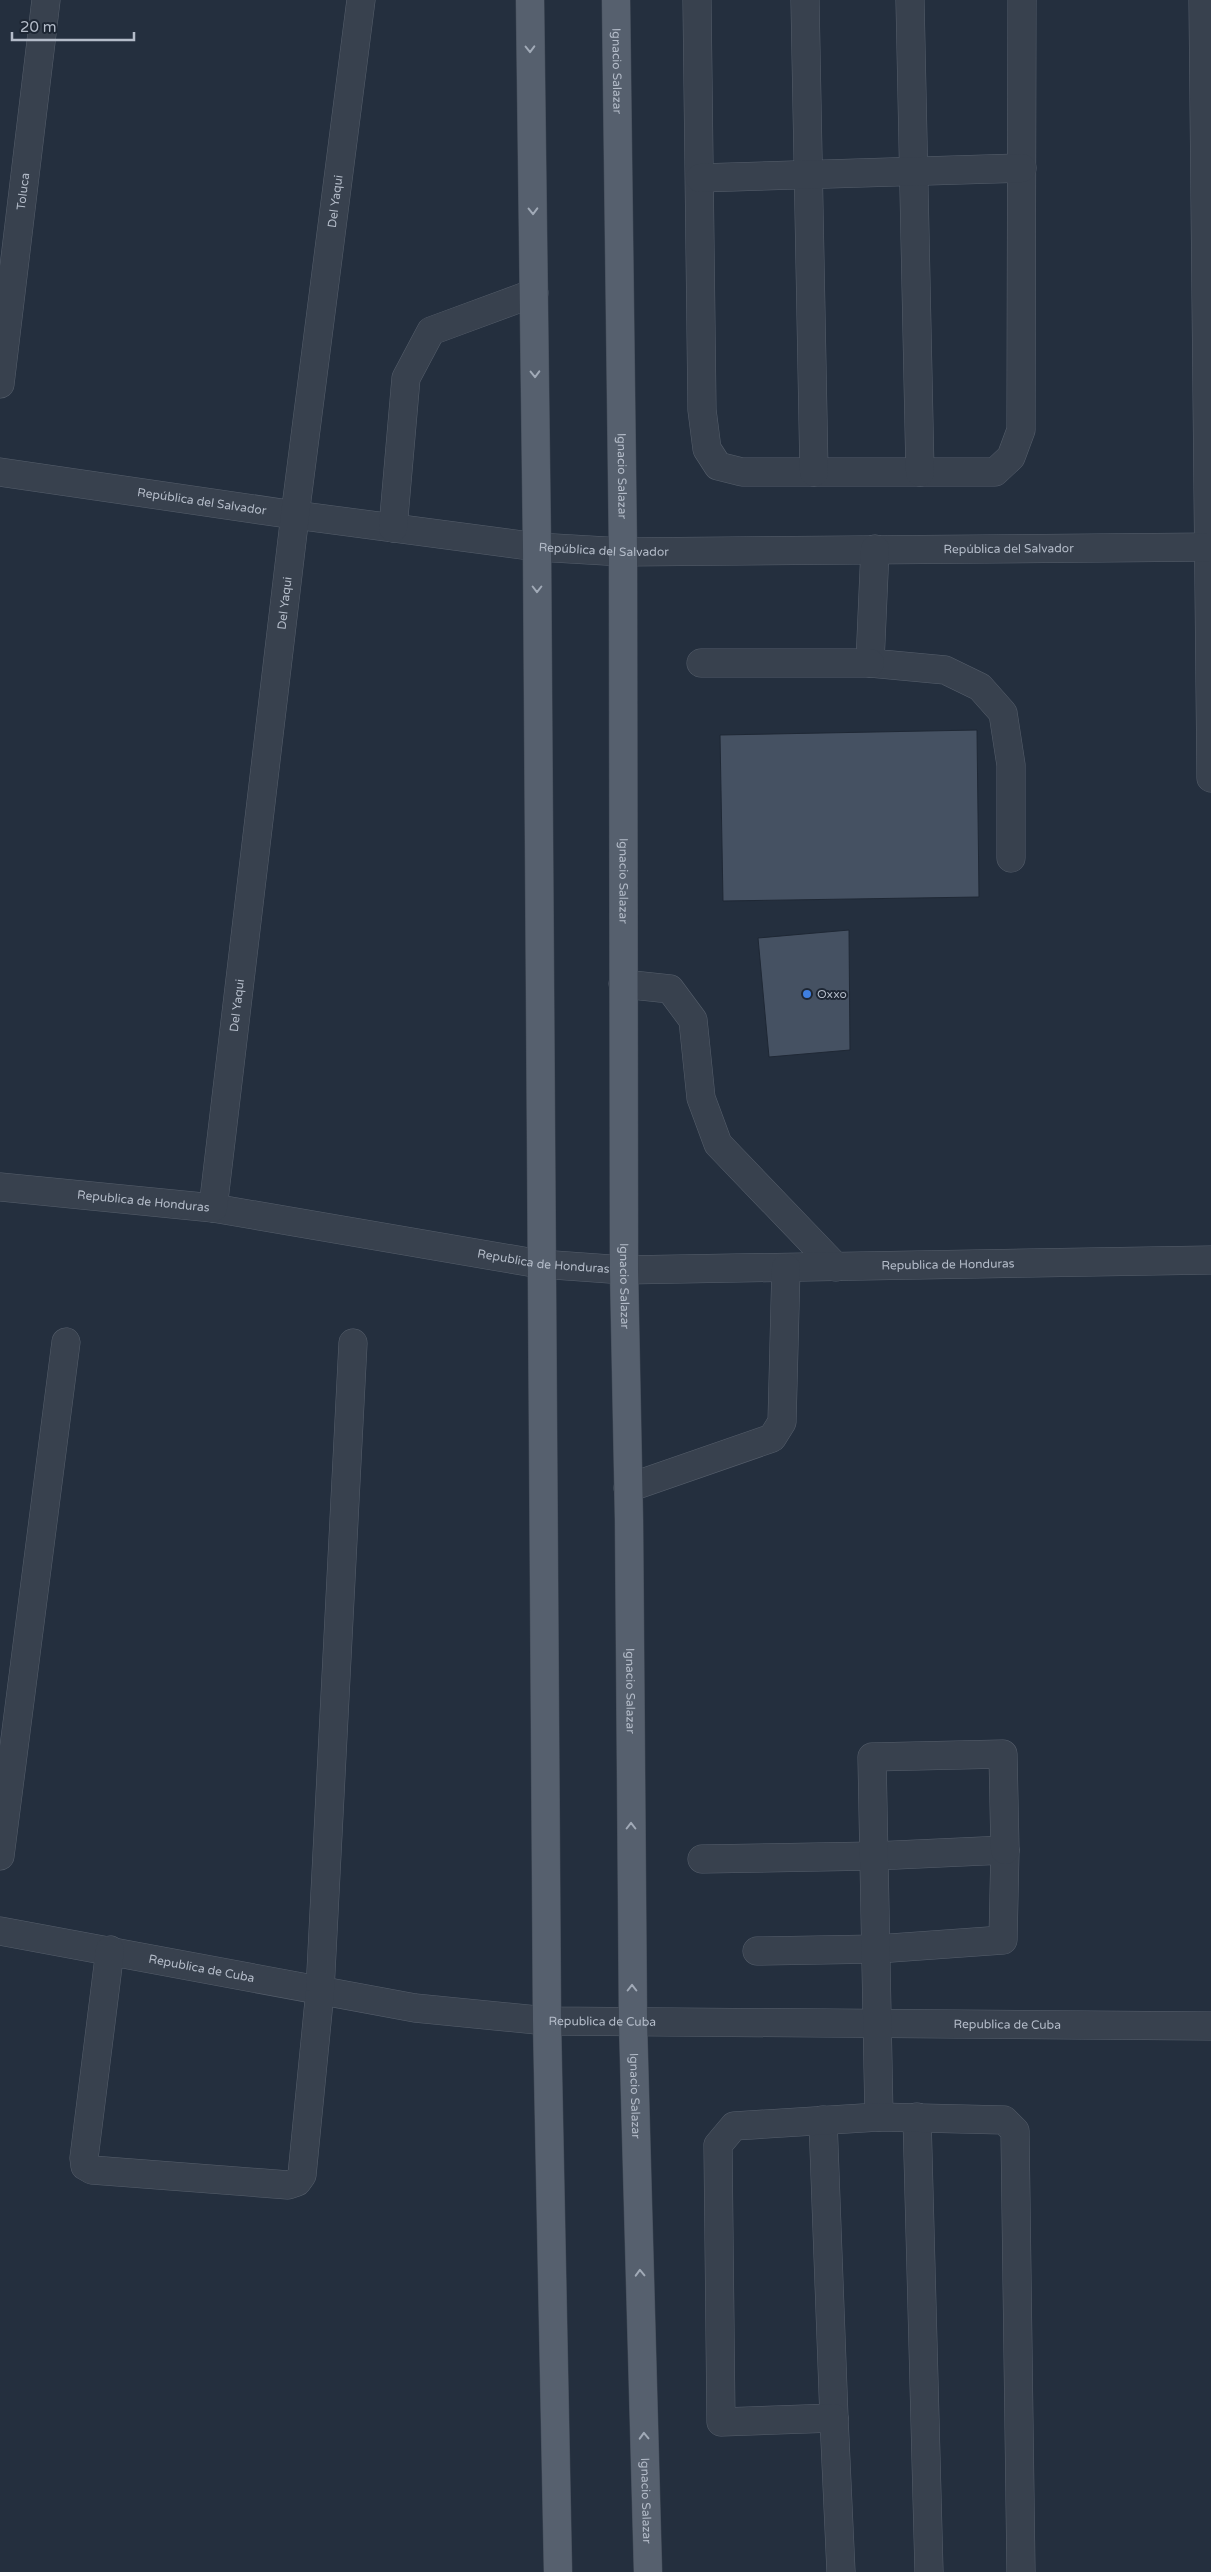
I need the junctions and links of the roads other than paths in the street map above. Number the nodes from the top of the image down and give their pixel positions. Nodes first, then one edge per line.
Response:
1 (46, 0) edge
2 (361, 0) edge
3 (530, 0) edge
4 (616, 0) edge
5 (697, 0) edge
6 (805, 0) edge
7 (910, 0) edge
8 (1022, 0) edge
9 (1203, 0) edge
10 (1022, 168) junction
11 (913, 173) junction
12 (808, 175) junction
13 (700, 178) junction
14 (534, 293) junction
15 (0, 384) edge
16 (0, 472) edge
17 (814, 472) junction
18 (920, 472) junction
19 (295, 515) junction
20 (393, 528) junction
21 (537, 547) junction
22 (1210, 547) edge
23 (875, 550) junction
24 (623, 552) junction
25 (701, 663) dead end
26 (870, 663) junction
27 (1211, 778) edge
28 (1011, 858) dead end
29 (623, 984) junction
30 (0, 1187) edge
31 (214, 1208) junction
32 (1211, 1260) edge
33 (540, 1264) junction
34 (836, 1267) junction
35 (786, 1268) junction
36 (624, 1270) junction
37 (66, 1342) dead end
38 (353, 1343) dead end
39 (628, 1488) junction
40 (1005, 1850) junction
41 (0, 1856) edge
42 (874, 1856) junction
43 (702, 1859) dead end
44 (0, 1931) edge
45 (877, 1949) junction
46 (110, 1950) junction
47 (757, 1951) dead end
48 (320, 1991) junction
49 (547, 2021) junction
50 (633, 2022) junction
51 (878, 2024) junction
52 (1211, 2026) edge
53 (879, 2117) junction
54 (917, 2117) junction
55 (823, 2120) junction
56 (834, 2418) junction
57 (558, 2572) edge
58 (648, 2572) edge
59 (841, 2572) edge
60 (929, 2572) edge
61 (1021, 2572) edge

1 - 15 street, Toluca
2 - 19 street, Del Yaqui
3 -> 14 main road
4 - 24 main road, Ignacio Salazar
5 - 13 street
6 - 12 street
7 - 11 street
8 - 10 street
9 - 22 street
10 - 11 street
10 - 18 street
11 - 12 street
11 - 18 street
12 - 13 street
12 - 17 street
13 - 17 street
14 - 20 street
14 -> 21 main road
16 - 19 street, República del Salvador
17 - 18 street
19 - 20 street, República del Salvador
19 - 31 street, Del Yaqui
20 - 21 street, República del Salvador
21 - 24 street, República del Salvador
21 -> 33 main road
22 - 23 street, República del Salvador
22 - 27 street
23 - 24 street, República del Salvador
23 - 26 street
24 - 29 main road, Ignacio Salazar
25 - 26 street
26 - 28 street
29 - 34 street
29 - 36 main road, Ignacio Salazar
30 - 31 street, Republica de Honduras
31 - 33 street, Republica de Honduras
32 - 34 street, Republica de Honduras
33 - 36 street, Republica de Honduras
33 - 49 main road
34 - 35 street, Republica de Honduras
35 - 36 street, Republica de Honduras
35 - 39 street
36 - 39 main road, Ignacio Salazar
37 - 41 street
38 - 48 street
50 -> 39 main road, Ignacio Salazar
40 - 42 street
40 - 42 street
40 - 45 street
42 - 43 street
42 - 45 street
44 - 46 street, Republica de Cuba
45 - 47 street
45 - 51 street
46 - 48 street, Republica de Cuba
46 - 48 street
48 - 49 street, Republica de Cuba
49 - 50 street, Republica de Cuba
49 - 57 main road
50 - 51 street, Republica de Cuba
58 -> 50 main road, Ignacio Salazar
51 - 52 street, Republica de Cuba
51 - 53 street
53 - 54 street
53 - 55 street
54 - 60 street
54 - 61 street
55 - 56 street
55 - 56 street
56 - 59 street

